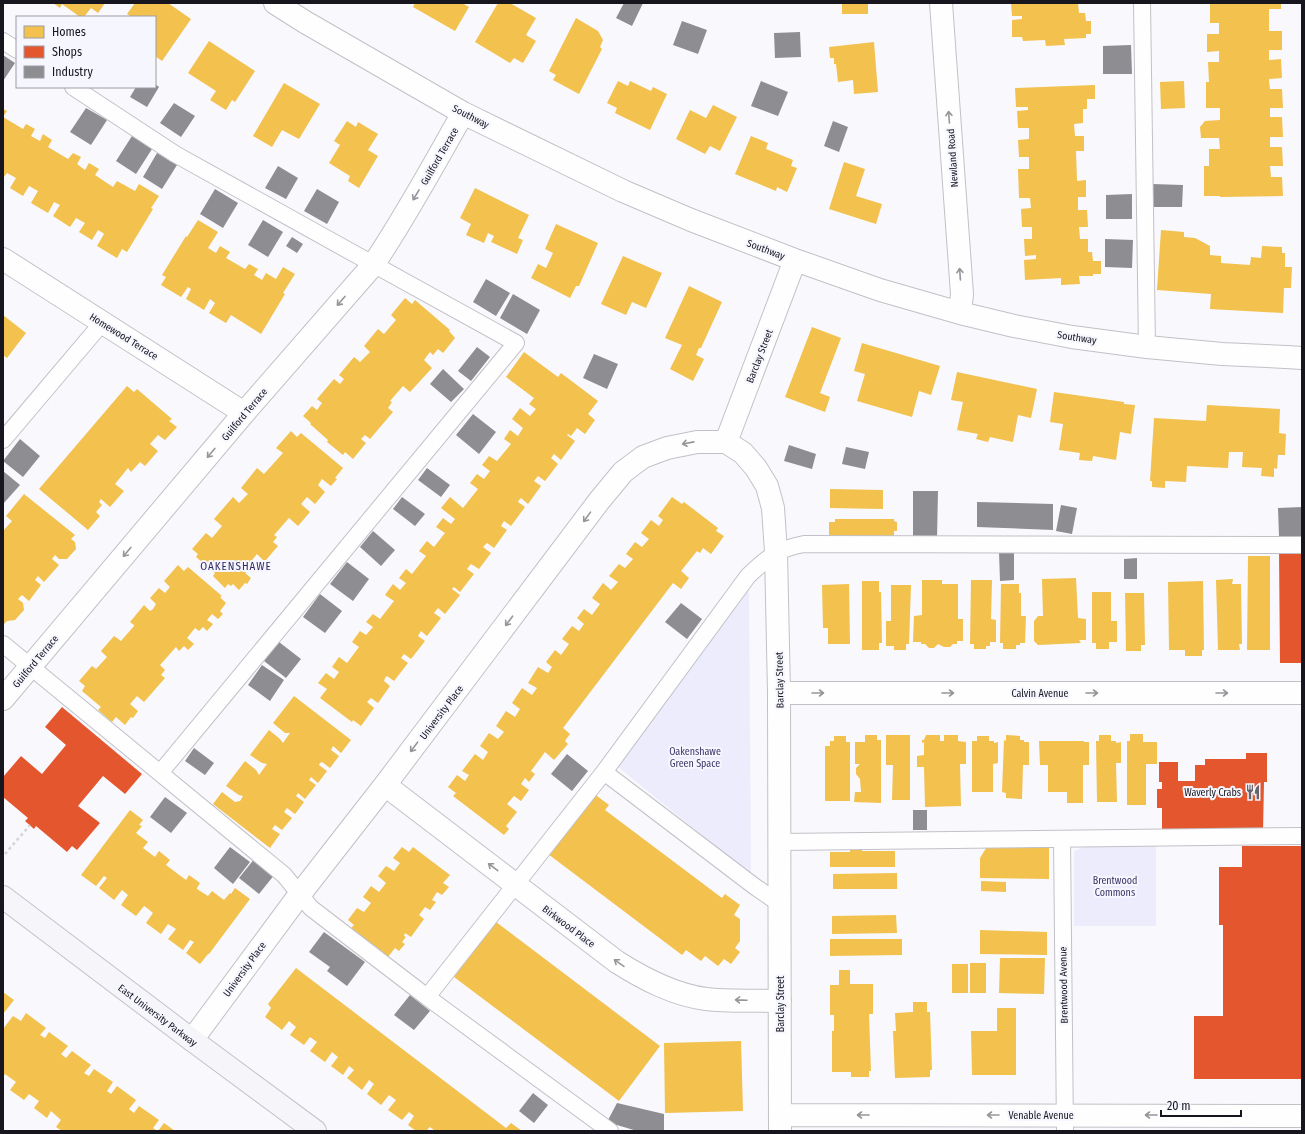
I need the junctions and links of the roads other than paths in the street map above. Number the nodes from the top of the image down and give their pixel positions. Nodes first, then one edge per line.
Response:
1 (275, 3) edge
2 (941, 3) edge
3 (1142, 3) edge
4 (3, 41) edge
5 (16, 49) edge
6 (75, 88) edge
7 (463, 113) junction
8 (3, 259) edge
9 (796, 260) junction
10 (373, 265) junction
11 (960, 313) junction
12 (102, 323) junction
13 (1147, 347) junction
14 (1294, 357) edge
15 (244, 413) junction
16 (3, 440) edge
17 (726, 442) junction
18 (1302, 545) edge
19 (776, 552) junction
20 (3, 644) edge
21 (31, 667) junction
22 (1302, 692) edge
23 (779, 693) junction
24 (3, 699) edge
25 (604, 772) junction
26 (160, 773) junction
27 (386, 785) junction
28 (1302, 836) edge
29 (1062, 839) junction
30 (779, 842) junction
31 (516, 885) junction
32 (300, 894) junction
33 (3, 897) edge
34 (780, 904) junction
35 (427, 997) junction
36 (780, 1001) junction
37 (192, 1040) junction
38 (1302, 1116) edge
39 (780, 1123) edge
40 (1064, 1123) edge
41 (314, 1131) edge
42 (610, 1131) edge

1 - 7 street, Southway
11 -> 2 street, Newland Road
3 - 13 lane
4 - 5 lane
6 - 10 lane
7 - 9 street, Southway
7 -> 10 street, Guilford Terrace
8 - 12 street, Homewood Terrace
9 - 11 street, Southway
9 - 17 street, Barclay Street
10 -> 15 street, Guilford Terrace
10 - 26 lane
11 - 13 street, Southway
12 - 15 street, Homewood Terrace
12 - 16 lane
13 - 14 street, Southway
15 -> 21 street, Guilford Terrace
17 - 19 street, Barclay Street
17 -> 27 street, University Place
18 - 19 lane
19 - 23 street, Barclay Street
19 - 25 lane
20 - 21 lane
21 - 24 street, Guilford Terrace
21 - 26 lane
23 -> 22 street, Calvin Avenue
23 - 30 street, Barclay Street
25 - 31 lane
25 - 34 lane
26 - 32 lane
31 -> 27 street, Birkwood Place
27 - 32 street, University Place
28 - 29 lane
29 - 30 lane
29 - 40 lane, Brentwood Avenue
30 - 34 street, Barclay Street
31 - 35 lane
36 -> 31 street, Birkwood Place
32 - 35 lane
32 - 37 street, University Place
33 - 37 main road, East University Parkway
34 - 36 street, Barclay Street
35 - 42 lane
36 - 39 street, Barclay Street
37 - 41 main road, East University Parkway
38 -> 40 street, Venable Avenue
40 -> 39 street, Venable Avenue

